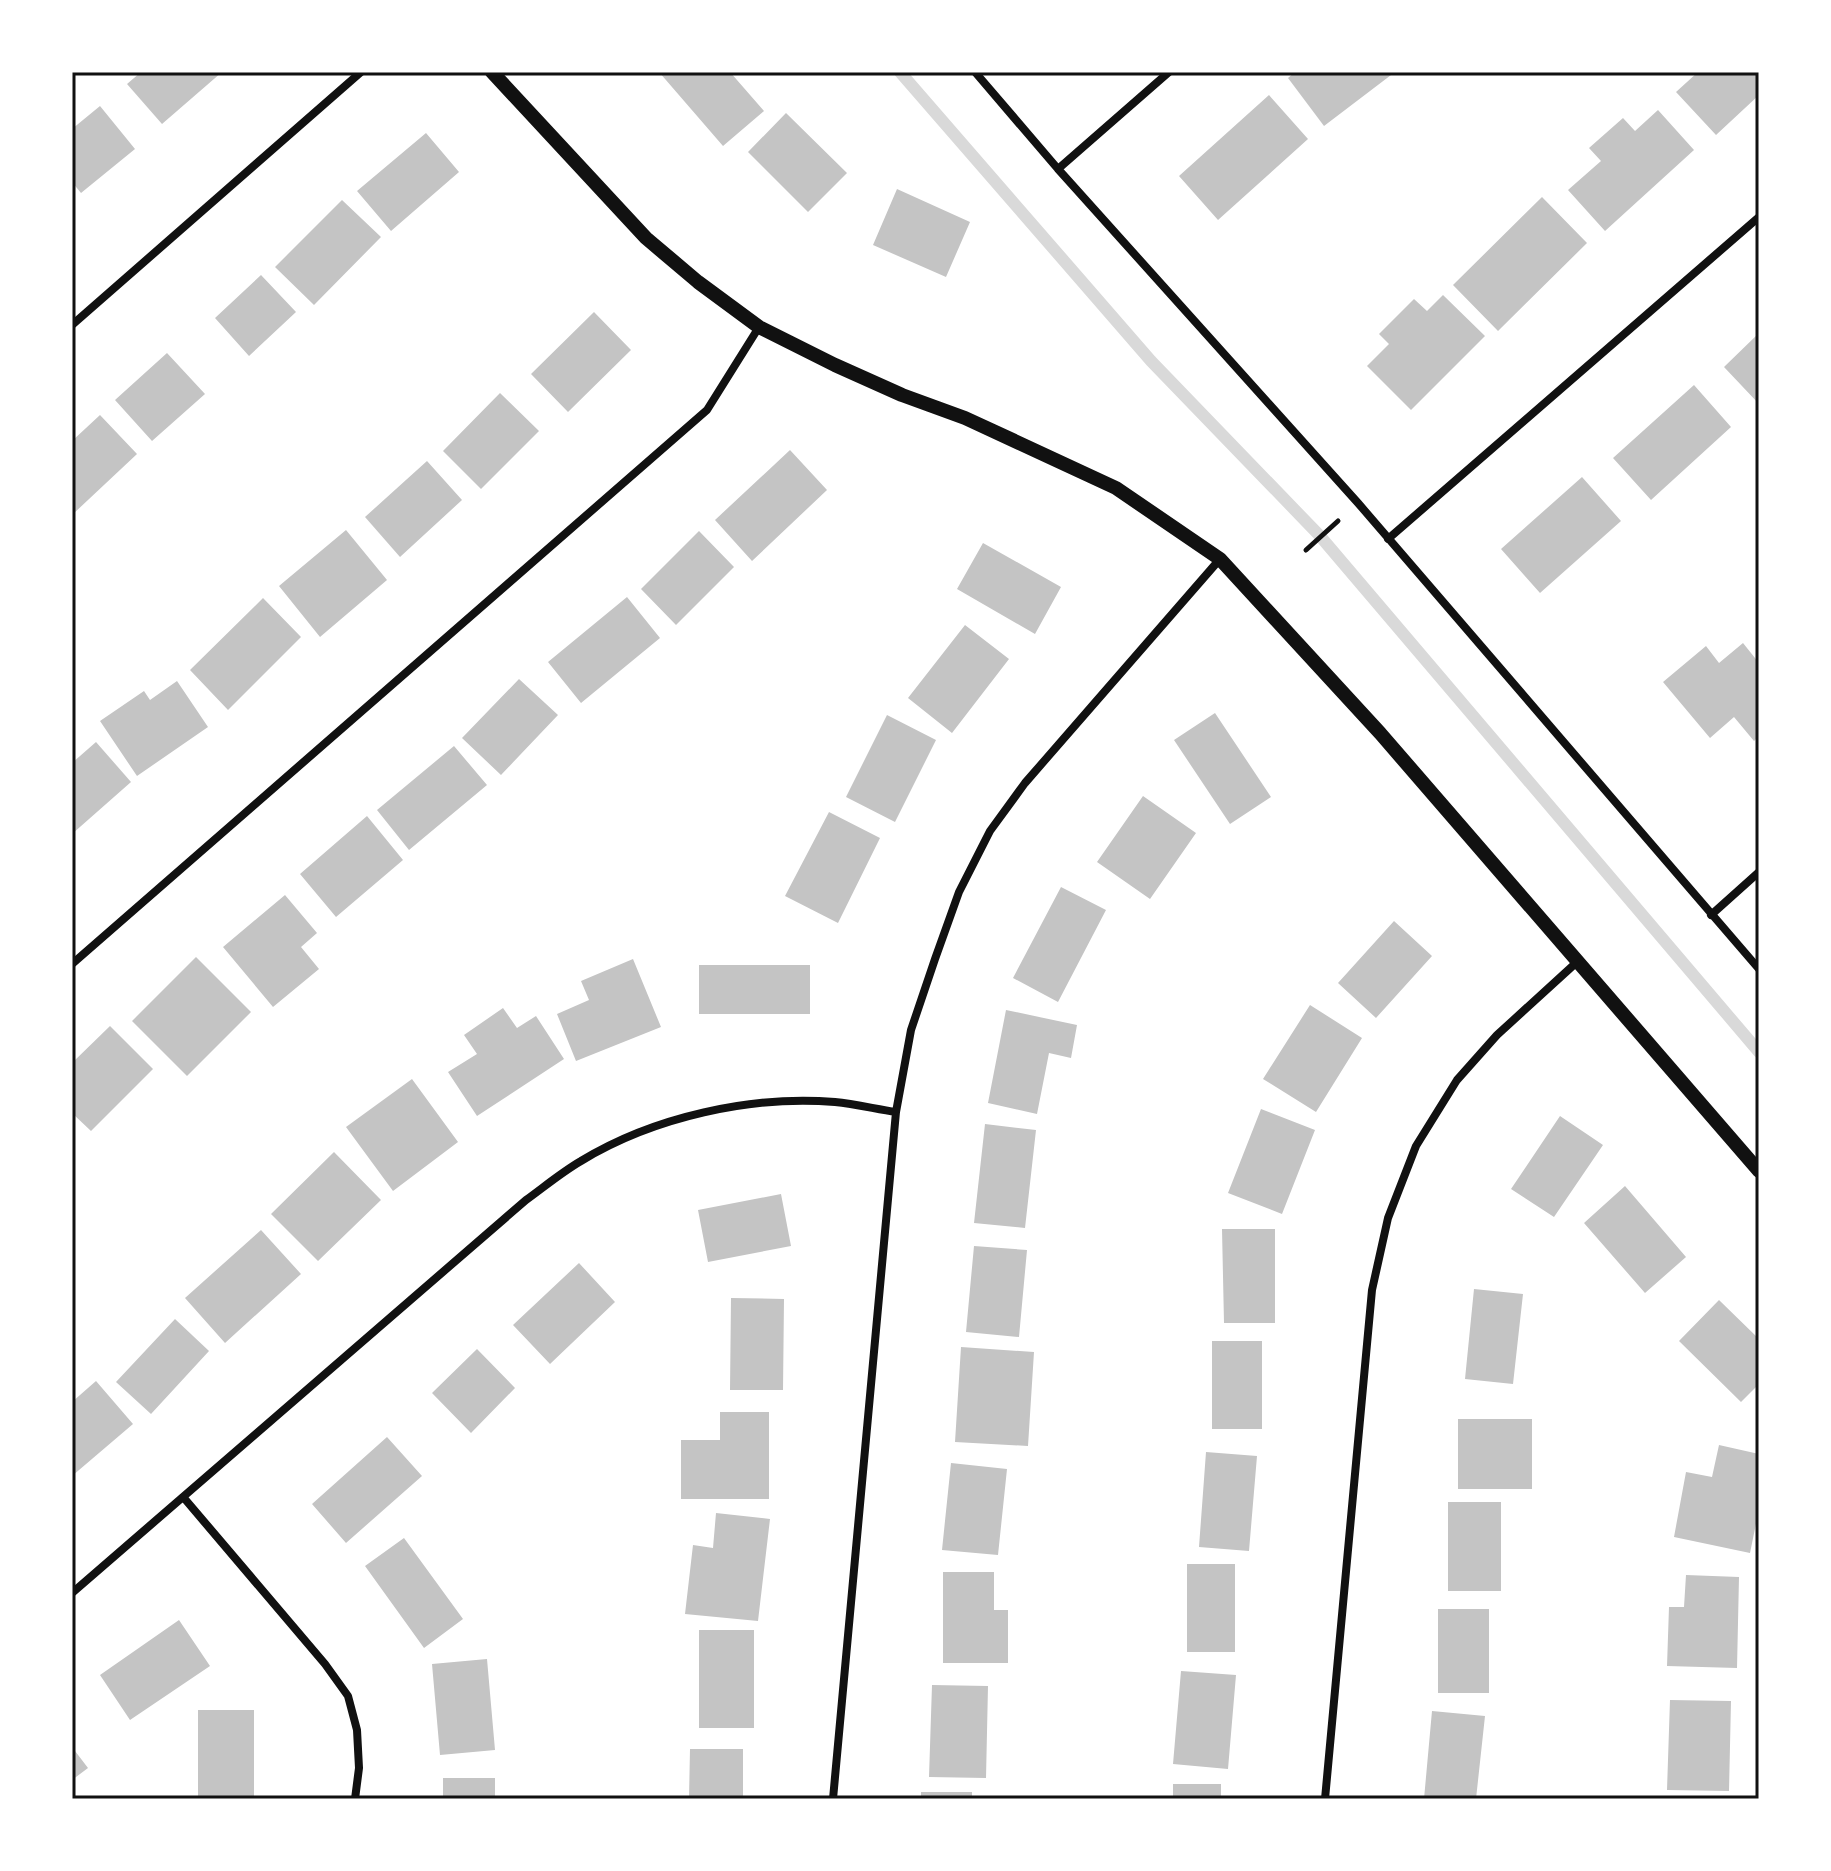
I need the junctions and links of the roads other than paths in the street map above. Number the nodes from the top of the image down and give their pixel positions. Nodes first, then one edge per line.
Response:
1 (361, 72) edge
2 (492, 72) edge
3 (975, 72) edge
4 (1169, 72) edge
5 (1058, 169) junction
6 (1759, 217) edge
7 (72, 325) edge
8 (759, 327) junction
9 (1388, 539) junction
10 (1220, 559) junction
11 (1759, 872) edge
12 (1711, 915) junction
13 (1577, 962) junction
14 (72, 964) edge
15 (1759, 969) edge
16 (896, 1112) junction
17 (1759, 1171) edge
18 (184, 1498) junction
19 (72, 1593) edge
20 (355, 1799) edge
21 (833, 1799) edge
22 (1325, 1799) edge

1 - 7 street
2 - 8 street
3 - 5 street
4 - 5 street
5 - 9 street
6 - 9 street
8 - 10 street
8 - 14 street
9 - 12 street
10 - 13 street
10 - 16 street
11 - 12 street
12 - 15 street
13 - 17 street
13 - 22 street
16 - 18 street
16 - 21 street
18 - 19 street
18 - 20 street

